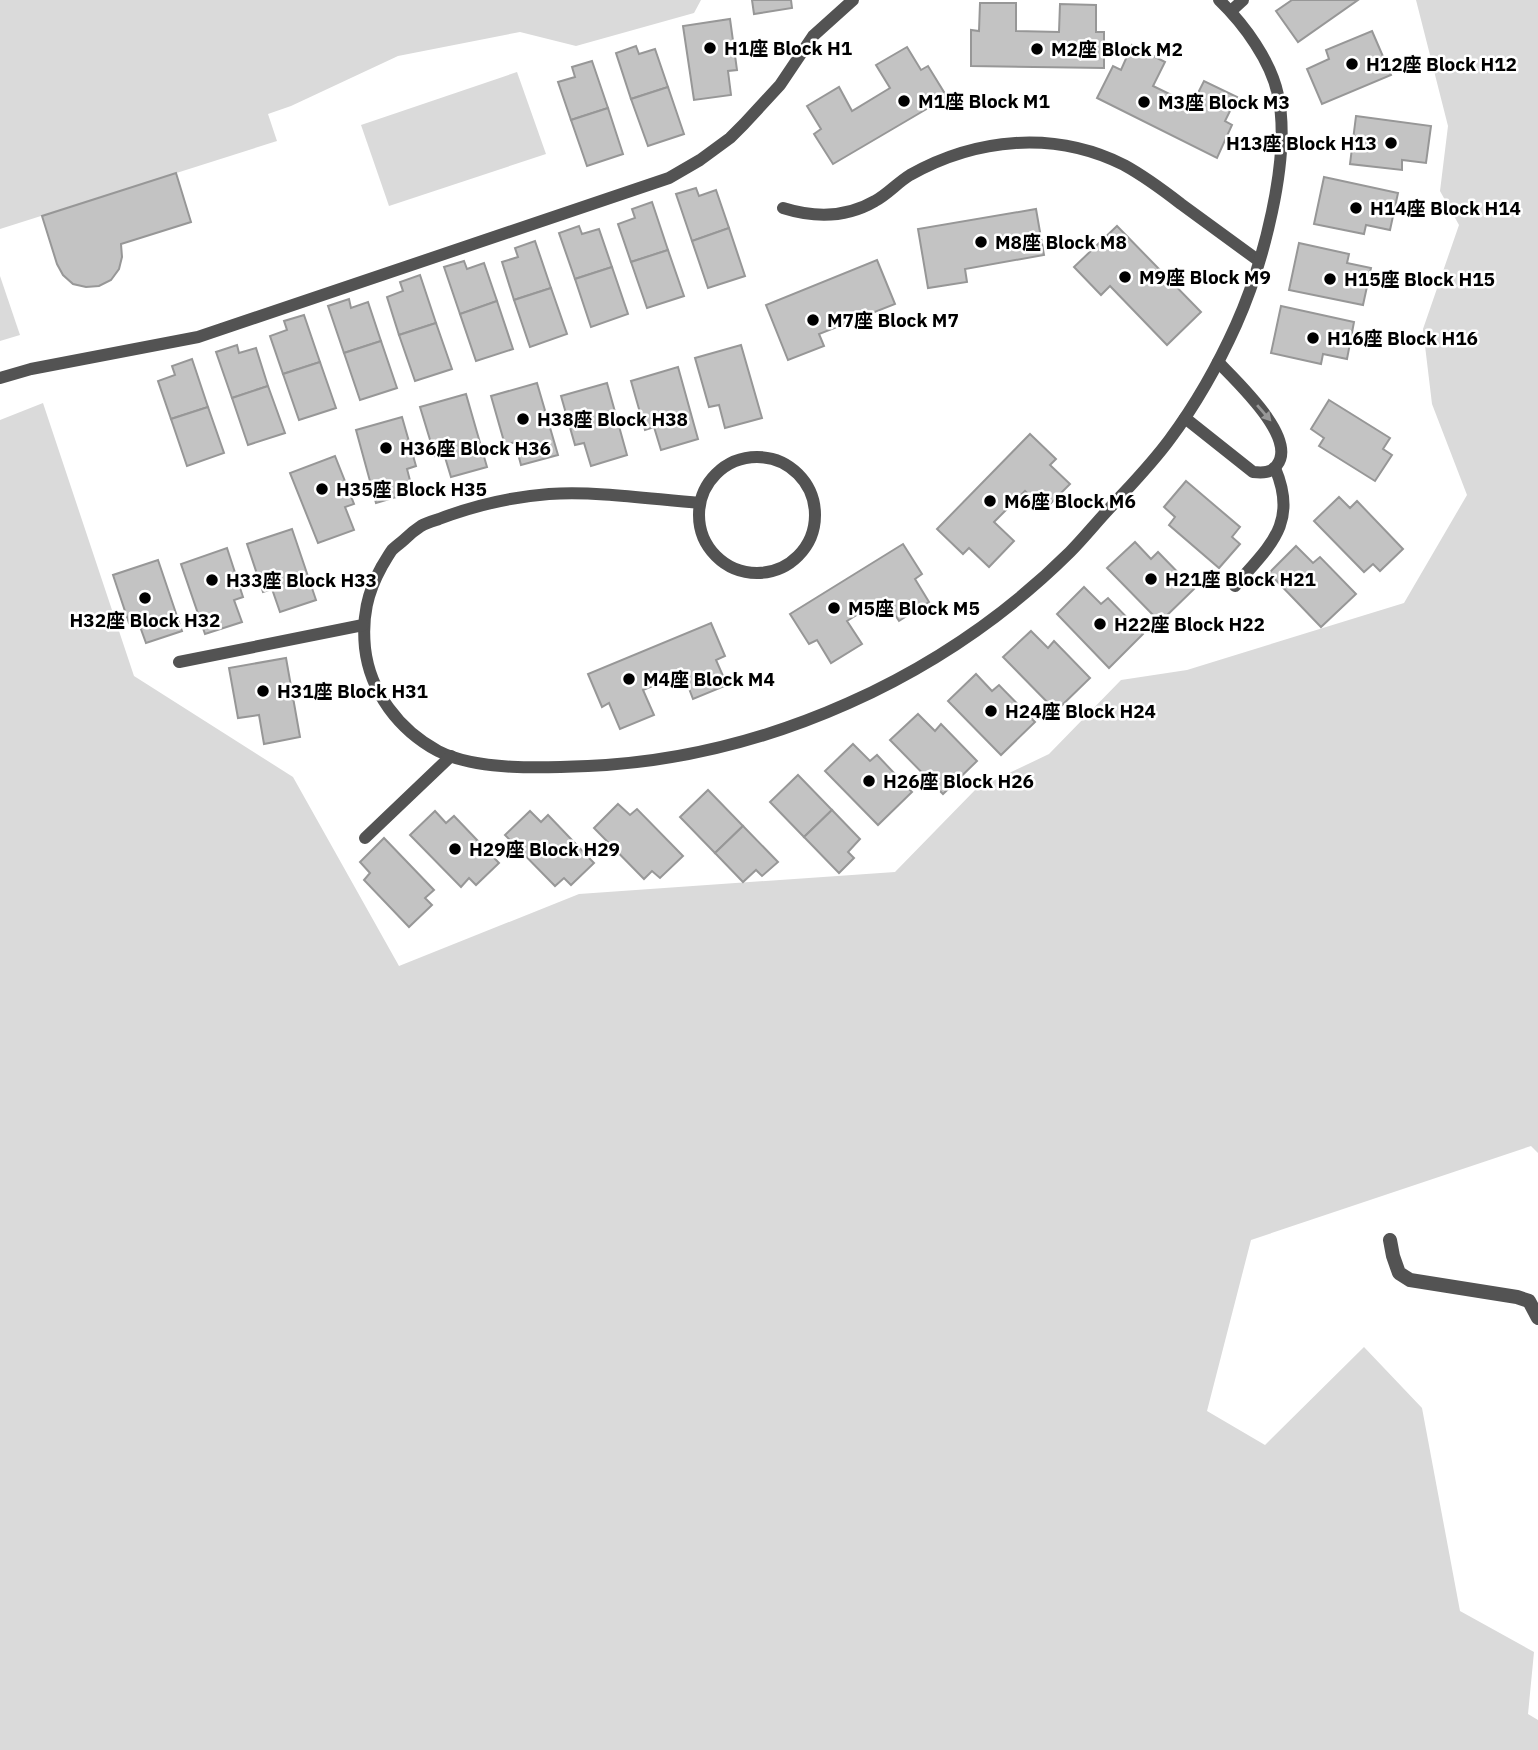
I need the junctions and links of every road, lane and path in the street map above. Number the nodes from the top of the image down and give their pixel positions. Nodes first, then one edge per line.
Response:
1 (853, 0) edge
2 (1219, 0) edge
3 (1243, 0) edge
4 (1231, 11) junction
5 (783, 208) dead end
6 (1259, 261) junction
7 (1219, 362) junction
8 (0, 378) edge
9 (1185, 418) junction
10 (1275, 468) junction
11 (700, 503) junction
12 (1235, 586) dead end
13 (363, 625) junction
14 (179, 662) dead end
15 (451, 756) junction
16 (365, 838) dead end
17 (1390, 1240) dead end
18 (1538, 1318) edge

1 - 8 lane
2 - 4 lane
3 - 4 lane
4 - 6 lane
5 - 6 lane
6 - 7 lane
7 - 9 lane
7 -> 10 lane
9 - 10 lane
9 - 15 lane
10 - 12 lane
11 - 11 lane
11 - 13 lane
13 - 14 lane
13 - 15 lane
15 - 16 lane
17 - 18 street

